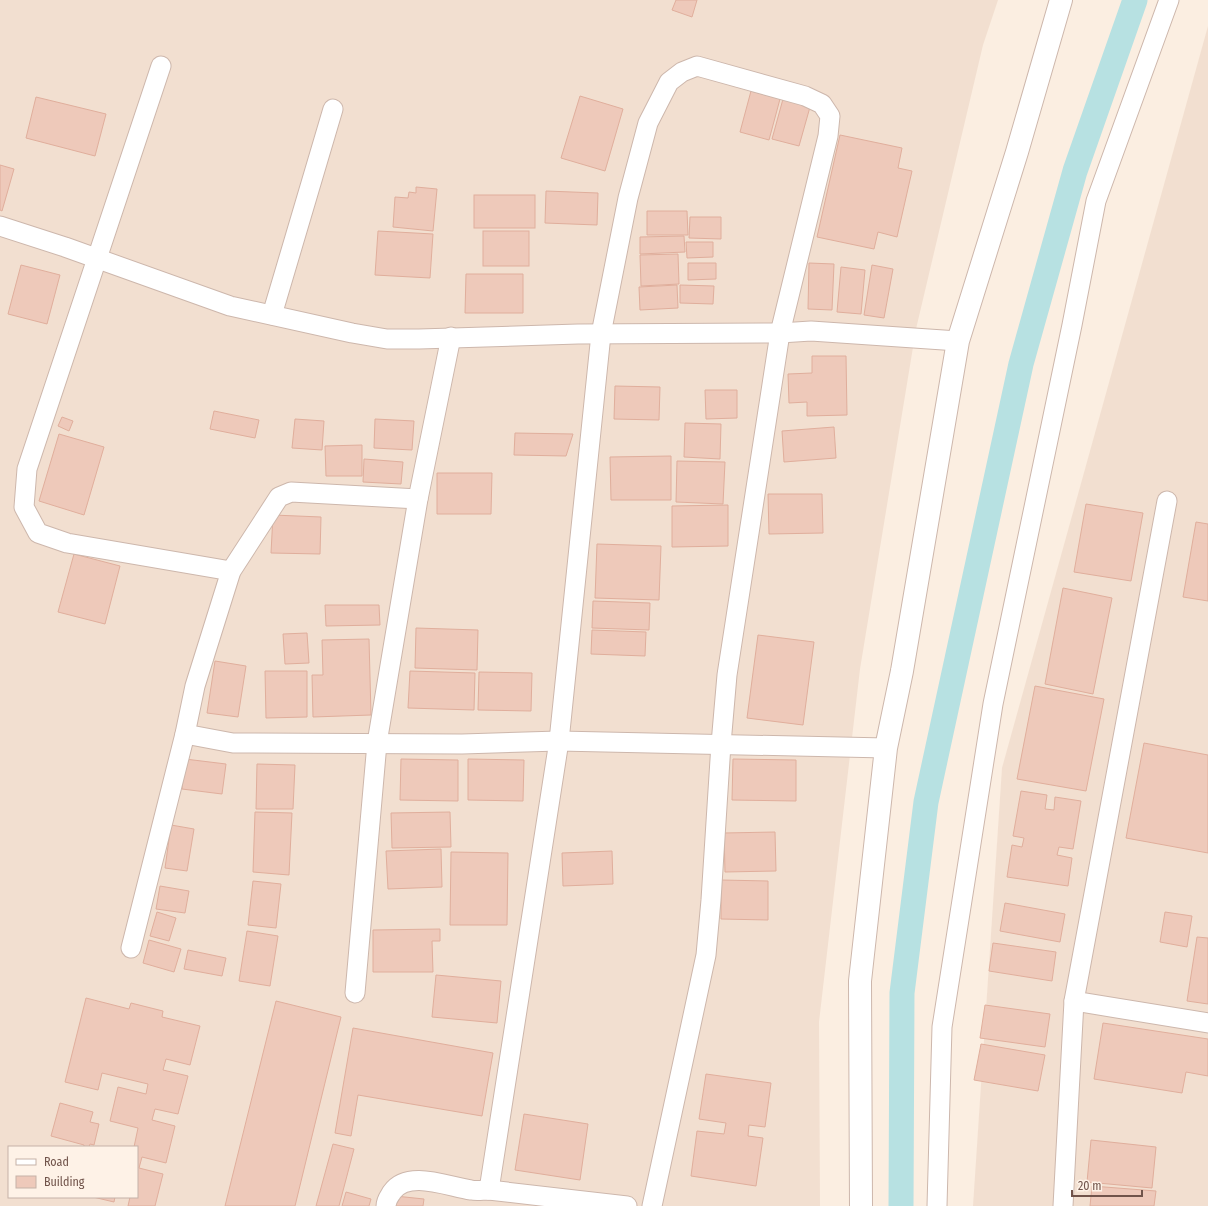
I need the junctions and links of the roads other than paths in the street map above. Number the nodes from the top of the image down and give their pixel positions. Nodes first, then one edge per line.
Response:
1 (1061, 0) edge
2 (1169, 0) edge
3 (161, 66) dead end
4 (333, 109) dead end
5 (0, 226) edge
6 (97, 259) junction
7 (272, 315) junction
8 (601, 334) junction
9 (780, 334) junction
10 (451, 337) junction
11 (958, 341) junction
12 (418, 499) junction
13 (1167, 501) dead end
14 (231, 571) junction
15 (185, 734) junction
16 (558, 741) junction
17 (377, 743) junction
18 (721, 744) junction
19 (886, 748) junction
20 (131, 948) dead end
21 (355, 993) dead end
22 (1074, 1001) junction
23 (1208, 1023) edge
24 (478, 1196) edge
25 (386, 1206) edge
26 (627, 1206) edge
27 (652, 1206) edge
28 (861, 1206) edge
29 (937, 1206) edge
30 (1063, 1206) edge

1 - 11 street
2 - 29 street
3 - 6 street
4 - 7 street
5 - 6 street
6 - 7 street
6 - 14 street
7 - 10 street
8 - 9 street
8 - 9 street
8 - 10 street
8 - 16 street
9 - 11 street
9 - 18 street
10 - 12 street
11 - 19 street
12 - 14 street
12 - 17 street
13 - 22 street
14 - 15 street
15 - 17 street
15 - 20 street
16 - 17 street
16 - 18 street
16 - 24 street
17 - 21 street
18 - 19 street
18 - 27 street
19 - 28 street
22 - 23 street
22 - 30 street
24 - 25 street
24 - 26 street

